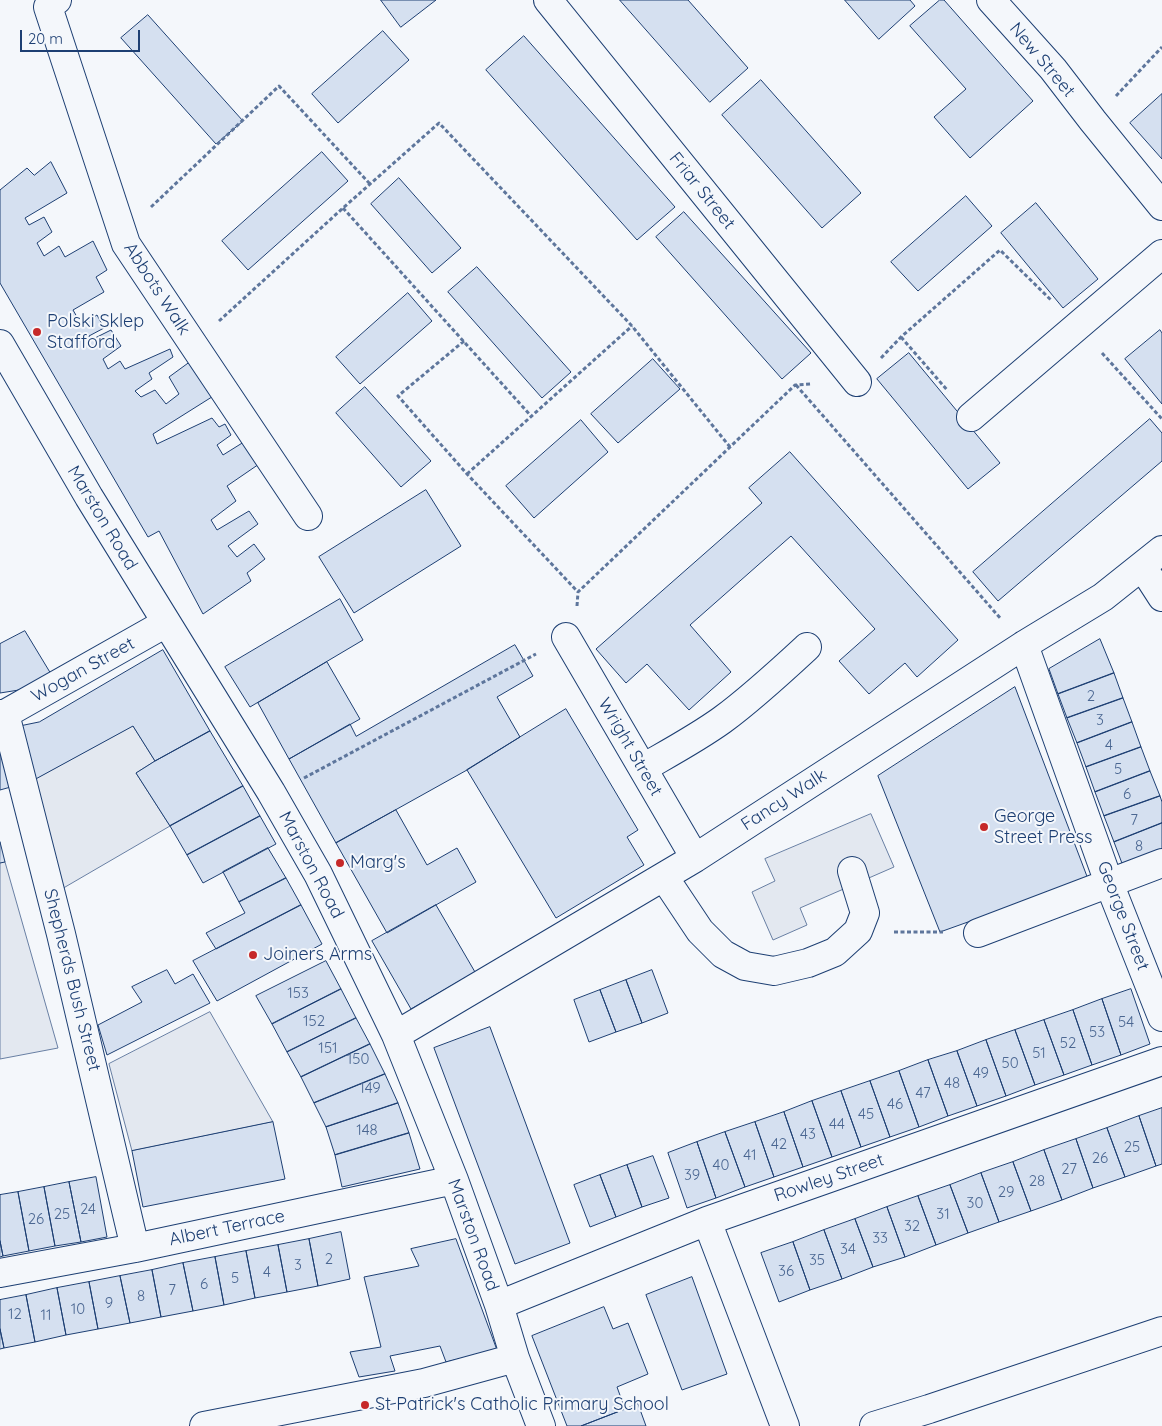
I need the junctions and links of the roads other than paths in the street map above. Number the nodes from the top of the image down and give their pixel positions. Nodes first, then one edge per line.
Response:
1 (548, 0) edge
2 (991, 0) edge
3 (49, 2) edge
4 (1162, 206) edge
5 (1162, 254) edge
6 (0, 344) edge
7 (857, 382) road end
8 (971, 417) road end
9 (308, 516) dead end
10 (1152, 558) edge
11 (1162, 597) edge
12 (166, 624) junction
13 (566, 637) road end
14 (1024, 645) junction
15 (807, 647) dead end
16 (3, 714) edge
17 (643, 768) junction
18 (695, 858) junction
19 (1162, 863) edge
20 (852, 871) dead end
21 (664, 877) junction
22 (1109, 883) junction
23 (978, 933) road end
24 (1162, 1018) edge
25 (396, 1035) junction
26 (1162, 1061) edge
27 (454, 1180) junction
28 (707, 1221) junction
29 (135, 1248) junction
30 (0, 1273) edge
31 (498, 1305) junction
32 (1162, 1331) edge
33 (515, 1358) junction
34 (204, 1426) edge
35 (541, 1426) edge
36 (785, 1426) edge
37 (874, 1426) edge

1 - 7 street, Friar Street
2 - 4 street, New Street
3 - 9 street, Abbots Walk
5 - 8 street
6 - 12 street, Marston Road
10 - 11 street
10 - 14 street, Fancy Walk
12 - 16 street, Wogan Street
12 - 25 street, Marston Road
13 - 17 street, Wright Street
14 - 18 street, Fancy Walk
14 - 22 street, George Street
15 - 17 street
16 - 29 street, Shepherds Bush Street
17 - 18 street, Wright Street
18 - 21 street, Fancy Walk
19 - 22 street
20 - 21 street
21 - 25 street, Fancy Walk
22 - 23 street
22 - 24 street, George Street
25 - 27 street, Marston Road
26 - 28 street, Rowley Street
27 - 29 street, Albert Terrace
27 - 31 street, Marston Road
28 - 31 street, Rowley Street
28 - 36 street
29 - 30 street, Albert Terrace
31 - 33 street, Marston Road
32 - 37 street
33 - 34 street
33 - 35 street, Marston Road

